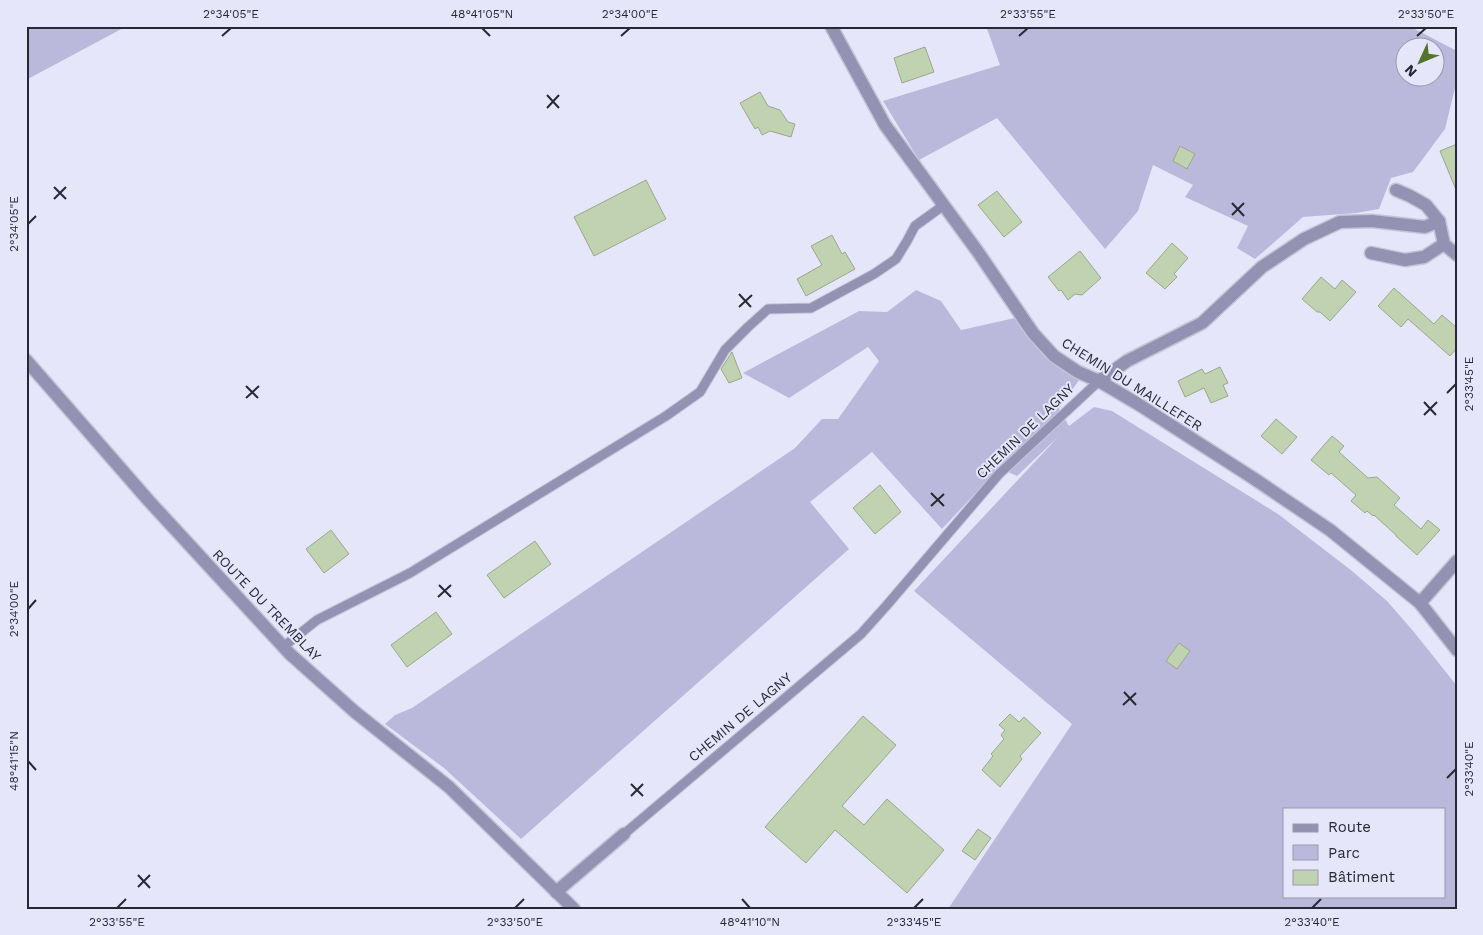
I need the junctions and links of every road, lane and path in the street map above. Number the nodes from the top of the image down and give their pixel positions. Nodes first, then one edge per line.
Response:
1 (830, 26) edge
2 (1396, 190) dead end
3 (944, 205) junction
4 (1439, 222) junction
5 (1444, 244) junction
6 (1371, 253) dead end
7 (1457, 255) edge
8 (26, 360) edge
9 (1099, 381) junction
10 (1457, 561) edge
11 (1420, 603) junction
12 (283, 647) junction
13 (1457, 650) edge
14 (624, 834) joint
15 (556, 892) junction
16 (574, 909) edge

1 - 3 street, CHEMIN DU MAILLEFER
2 - 4 street
3 - 9 street, CHEMIN DU MAILLEFER
3 - 12 lane
4 - 5 street
4 - 9 street, CHEMIN DE LAGNY
5 - 6 street
5 - 7 street
8 - 12 street, ROUTE DU TREMBLAY
9 - 11 street, CHEMIN DU MAILLEFER
9 - 14 lane, CHEMIN DE LAGNY
10 - 11 street
11 - 13 street, CHEMIN DU MAILLEFER
12 - 15 street, ROUTE DU TREMBLAY
14 - 15 street, CHEMIN DE LAGNY
15 - 16 street, ROUTE DU TREMBLAY

